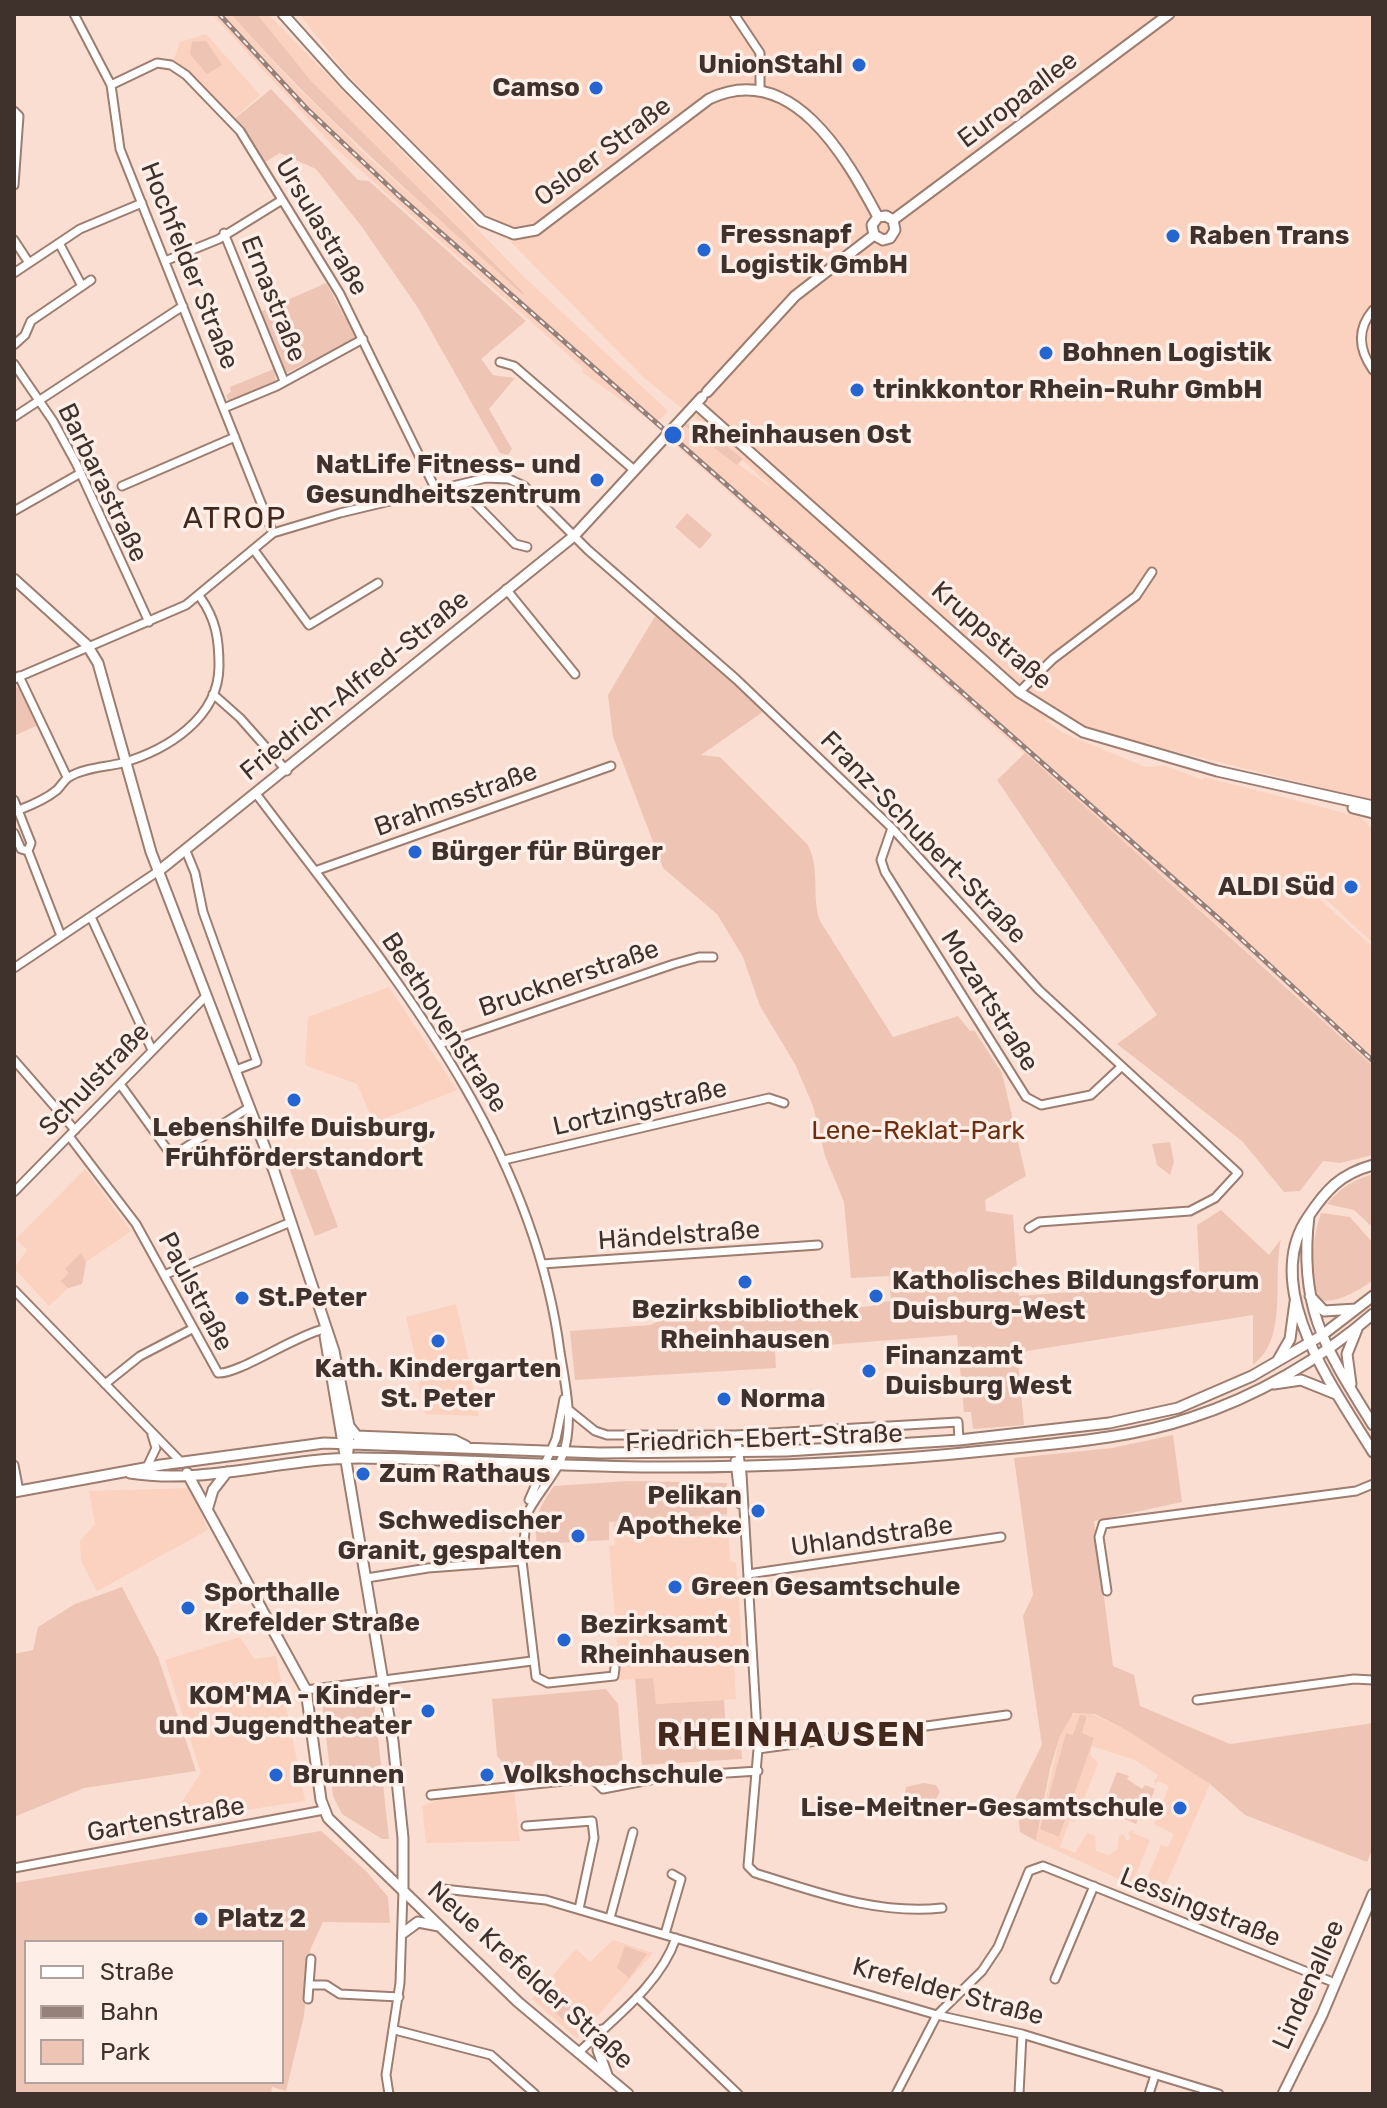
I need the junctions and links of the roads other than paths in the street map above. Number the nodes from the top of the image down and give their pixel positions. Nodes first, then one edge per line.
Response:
1 (74, 14) edge
2 (283, 14) edge
3 (734, 14) edge
4 (1169, 14) edge
5 (111, 85) junction
6 (760, 89) junction
7 (14, 111) edge
8 (14, 185) edge
9 (282, 200) junction
10 (142, 203) junction
11 (878, 217) junction
12 (893, 220) junction
13 (224, 233) junction
14 (874, 235) junction
15 (14, 240) edge
16 (59, 243) junction
17 (165, 261) junction
18 (29, 263) junction
19 (14, 273) edge
20 (91, 280) dead end
21 (82, 286) junction
22 (183, 306) junction
23 (1373, 310) edge
24 (363, 339) junction
25 (14, 345) edge
26 (500, 362) dead end
27 (14, 364) edge
28 (1373, 370) edge
29 (284, 381) junction
30 (701, 398) junction
31 (38, 400) junction
32 (224, 408) junction
33 (14, 417) edge
34 (235, 437) junction
35 (634, 470) junction
36 (79, 474) junction
37 (461, 484) junction
38 (122, 486) dead end
39 (436, 490) junction
40 (14, 511) edge
41 (273, 533) junction
42 (574, 536) junction
43 (527, 547) dead end
44 (254, 550) junction
45 (1152, 572) dead end
46 (14, 579) edge
47 (378, 583) dead end
48 (506, 589) junction
49 (200, 597) junction
50 (149, 622) junction
51 (87, 645) junction
52 (575, 674) dead end
53 (17, 677) edge
54 (1019, 692) junction
55 (213, 694) junction
56 (126, 761) junction
57 (611, 766) dead end
58 (287, 771) junction
59 (67, 777) junction
60 (1317, 794) junction
61 (257, 795) junction
62 (14, 800) edge
63 (1373, 806) edge
64 (19, 810) junction
65 (1373, 813) edge
66 (892, 828) junction
67 (14, 833) edge
68 (28, 851) junction
69 (186, 851) junction
70 (160, 870) junction
71 (315, 871) junction
72 (91, 917) junction
73 (61, 936) junction
74 (713, 957) dead end
75 (14, 968) edge
76 (206, 996) junction
77 (440, 1044) junction
78 (152, 1050) junction
79 (14, 1060) edge
80 (1121, 1067) junction
81 (236, 1070) junction
82 (120, 1084) junction
83 (784, 1103) dead end
84 (250, 1107) junction
85 (72, 1133) junction
86 (504, 1160) junction
87 (1373, 1165) edge
88 (15, 1189) edge
89 (1309, 1216) junction
90 (291, 1222) junction
91 (1029, 1228) dead end
92 (818, 1245) dead end
93 (542, 1264) junction
94 (164, 1275) junction
95 (14, 1290) edge
96 (1307, 1293) junction
97 (1373, 1296) edge
98 (1295, 1299) junction
99 (1359, 1309) junction
100 (1373, 1314) edge
101 (1358, 1327) junction
102 (192, 1329) junction
103 (324, 1329) junction
104 (1321, 1336) junction
105 (1311, 1343) junction
106 (1327, 1349) junction
107 (1317, 1355) junction
108 (1276, 1363) junction
109 (105, 1384) junction
110 (1267, 1385) junction
111 (1352, 1392) junction
112 (565, 1393) junction
113 (1337, 1396) junction
114 (569, 1410) junction
115 (1373, 1425) edge
116 (349, 1426) junction
117 (151, 1433) junction
118 (736, 1435) junction
119 (959, 1440) junction
120 (345, 1444) junction
121 (469, 1448) junction
122 (552, 1451) junction
123 (564, 1452) junction
124 (738, 1452) junction
125 (1373, 1452) edge
126 (346, 1458) junction
127 (182, 1463) junction
128 (544, 1463) junction
129 (560, 1464) junction
130 (14, 1465) edge
131 (737, 1465) junction
132 (147, 1467) junction
133 (228, 1471) junction
134 (126, 1472) junction
135 (188, 1475) junction
136 (1373, 1484) edge
137 (16, 1491) edge
138 (208, 1507) junction
139 (526, 1516) junction
140 (1001, 1537) dead end
141 (522, 1561) junction
142 (748, 1574) junction
143 (367, 1578) junction
144 (1107, 1591) dead end
145 (532, 1661) junction
146 (615, 1668) dead end
147 (1373, 1680) edge
148 (385, 1682) junction
149 (306, 1690) junction
150 (1197, 1700) dead end
151 (1007, 1715) dead end
152 (758, 1749) junction
153 (758, 1771) junction
154 (431, 1795) dead end
155 (324, 1810) junction
156 (526, 1826) dead end
157 (633, 1832) dead end
158 (14, 1868) edge
159 (672, 1874) dead end
160 (1094, 1886) junction
161 (443, 1889) dead end
162 (403, 1890) junction
163 (1373, 1894) edge
164 (942, 1908) dead end
165 (579, 1909) junction
166 (610, 1918) junction
167 (440, 1926) junction
168 (403, 1933) junction
169 (665, 1934) junction
170 (676, 1938) junction
171 (311, 1959) dead end
172 (1055, 1979) dead end
173 (1335, 1983) junction
174 (309, 1985) junction
175 (399, 1997) junction
176 (637, 1997) junction
177 (308, 1999) dead end
178 (937, 2015) junction
179 (395, 2030) junction
180 (602, 2030) junction
181 (1022, 2034) junction
182 (578, 2053) junction
183 (1155, 2075) junction
184 (608, 2078) junction
185 (389, 2094) edge
186 (535, 2094) edge
187 (628, 2094) edge
188 (738, 2094) edge
189 (896, 2094) edge
190 (1019, 2094) edge
191 (1149, 2094) edge
192 (1219, 2094) edge
193 (1283, 2094) edge

1 - 5 street, Hochfelder Straße
2 - 6 main road, Osloer Straße
3 - 6 street
4 - 12 main road, Europaallee
5 - 9 street, Ursulastraße
5 - 10 street, Hochfelder Straße
6 - 11 main road
7 - 8 street
9 - 13 street
9 - 24 street, Ursulastraße
10 - 16 street
10 - 17 street, Hochfelder Straße
11 - 12 main road
11 - 14 main road
12 - 14 main road
13 - 17 street
13 - 29 street, Ernastraße
14 - 30 main road
15 - 18 street
16 - 18 street
16 - 21 street
17 - 22 street, Hochfelder Straße
18 - 19 street
20 - 21 street
21 - 25 street
22 - 31 street
22 - 32 street, Hochfelder Straße
23 - 28 street
24 - 29 street
24 - 39 street, Ursulastraße
26 - 35 street
27 - 31 street, Barbarastraße
29 - 32 street
30 - 35 main road, Friedrich-Alfred-Straße
30 - 54 main road, Kruppstraße
31 - 33 street
31 - 36 street, Barbarastraße
32 - 34 street, Hochfelder Straße
34 - 38 street
34 - 41 street, Hochfelder Straße
35 - 42 main road, Friedrich-Alfred-Straße
36 - 40 street
36 - 50 street, Barbarastraße
37 - 39 street, Franz-Schubert-Straße
37 - 42 street, Franz-Schubert-Straße
37 - 43 street
39 - 41 street, Franz-Schubert-Straße
41 - 44 street
42 - 48 main road, Friedrich-Alfred-Straße
42 - 66 street, Franz-Schubert-Straße
44 - 47 street
44 - 49 street
45 - 54 street
46 - 51 main road
48 - 52 street
48 - 58 main road, Friedrich-Alfred-Straße
49 - 50 street
49 - 55 street
50 - 51 street
51 - 53 street
51 - 56 main road
53 - 59 street
54 - 60 main road, Kruppstraße
55 - 56 street
55 - 58 street
56 - 59 street
56 - 70 main road
57 - 71 street, Brahmsstraße
58 - 61 main road, Friedrich-Alfred-Straße
59 - 64 street
60 - 63 main road, Kruppstraße
60 - 65 main road, Kruppstraße
61 - 69 main road, Friedrich-Alfred-Straße
61 - 71 street, Beethovenstraße
62 - 64 street
64 - 68 street
66 - 80 street, Franz-Schubert-Straße
66 - 80 street, Mozartstraße
67 - 68 street
68 - 73 street
69 - 70 main road, Friedrich-Alfred-Straße
69 - 81 street
70 - 72 street, Friedrich-Alfred-Straße
70 - 76 main road
71 - 77 street, Beethovenstraße
72 - 73 street, Friedrich-Alfred-Straße
72 - 78 street
73 - 75 street, Friedrich-Alfred-Straße
74 - 77 street, Brucknerstraße
76 - 78 street, Schulstraße
76 - 81 main road
77 - 86 street, Beethovenstraße
78 - 82 street, Schulstraße
79 - 85 street, Paulstraße
80 - 91 street, Franz-Schubert-Straße
81 - 84 main road
82 - 84 street
82 - 85 street, Schulstraße
83 - 86 street, Lortzingstraße
84 - 90 main road
85 - 88 street, Schulstraße
85 - 94 street, Paulstraße
86 - 93 street, Beethovenstraße
87 - 89 main road
89 - 96 main road
89 - 98 main road
90 - 94 street
90 - 103 main road
92 - 93 street, Händelstraße
93 - 112 street, Beethovenstraße
94 - 102 street, Paulstraße
95 - 109 street
96 - 99 main road
96 - 104 main road
97 - 99 main road, Friedrich-Ebert-Straße
98 - 105 main road
98 - 108 main road
99 - 104 main road, Friedrich-Ebert-Straße
100 - 101 main road, Friedrich-Ebert-Straße
101 - 106 main road, Friedrich-Ebert-Straße
101 - 111 main road
102 - 103 street, Paulstraße
102 - 109 street
103 - 116 main road
103 - 120 main road
104 - 105 main road, Friedrich-Ebert-Straße
104 - 106 main road
105 - 107 main road
105 - 108 main road, Friedrich-Ebert-Straße
106 - 107 main road, Friedrich-Ebert-Straße
106 - 111 main road
107 - 110 main road, Friedrich-Ebert-Straße
107 - 113 main road
108 - 119 main road, Friedrich-Ebert-Straße
109 - 117 street
110 - 113 main road
110 - 131 main road, Friedrich-Ebert-Straße
111 - 115 main road
112 - 114 street, Beethovenstraße
112 - 122 street, Beethovenstraße
113 - 125 main road
114 - 118 street, Friedrich-Ebert-Straße
114 - 123 street, Beethovenstraße
116 - 120 main road
116 - 121 main road, Friedrich-Ebert-Straße
117 - 127 street
117 - 132 street
118 - 119 street, Friedrich-Ebert-Straße
118 - 124 street
119 - 124 main road, Friedrich-Ebert-Straße
120 - 121 main road, Friedrich-Ebert-Straße
120 - 126 main road
120 - 127 main road, Friedrich-Ebert-Straße
121 - 122 main road, Friedrich-Ebert-Straße
122 - 123 main road, Friedrich-Ebert-Straße
122 - 128 street, Beethovenstraße
123 - 124 main road, Friedrich-Ebert-Straße
123 - 129 street, Beethovenstraße
124 - 131 street
126 - 128 main road, Friedrich-Ebert-Straße
126 - 133 main road, Friedrich-Ebert-Straße
126 - 143 main road
127 - 132 main road, Friedrich-Ebert-Straße
127 - 135 main road
128 - 129 main road, Friedrich-Ebert-Straße
128 - 139 street, Beethovenstraße
129 - 131 main road, Friedrich-Ebert-Straße
129 - 139 street, Beethovenstraße
130 - 137 street
131 - 142 street
132 - 134 main road, Friedrich-Ebert-Straße
133 - 135 main road, Friedrich-Ebert-Straße
133 - 138 main road
134 - 135 main road, Friedrich-Ebert-Straße
134 - 137 main road, Friedrich-Ebert-Straße
135 - 138 main road
136 - 144 street
138 - 149 main road
139 - 141 street
140 - 142 street, Uhlandstraße
141 - 143 street
141 - 145 street
142 - 152 street
143 - 148 main road
145 - 146 street
145 - 148 street
147 - 150 street
148 - 149 street
148 - 162 main road
149 - 155 main road
151 - 152 street
152 - 153 street
153 - 154 street
153 - 164 street
155 - 158 street, Gartenstraße
155 - 162 main road
156 - 165 street
157 - 166 street
159 - 169 street
160 - 172 street, Lessingstraße
160 - 173 street, Lessingstraße
160 - 178 street, Lessingstraße
161 - 165 street, Krefelder Straße
162 - 167 main road, Neue Krefelder Straße
162 - 168 street
163 - 173 main road, Lindenallee
165 - 166 street, Krefelder Straße
166 - 169 street, Krefelder Straße
167 - 168 main road
167 - 182 main road, Neue Krefelder Straße
168 - 175 street
169 - 170 street, Krefelder Straße
170 - 176 street
170 - 178 street, Krefelder Straße
171 - 174 street
173 - 193 main road, Lindenallee
174 - 175 street
174 - 177 street
175 - 179 street
176 - 180 street
176 - 188 street
178 - 181 street, Krefelder Straße
178 - 189 street
179 - 185 street
179 - 186 street
180 - 182 street
180 - 184 main road
181 - 183 street, Krefelder Straße
181 - 190 street
182 - 184 main road, Neue Krefelder Straße
183 - 191 street
183 - 192 street, Krefelder Straße
184 - 187 main road, Neue Krefelder Straße

